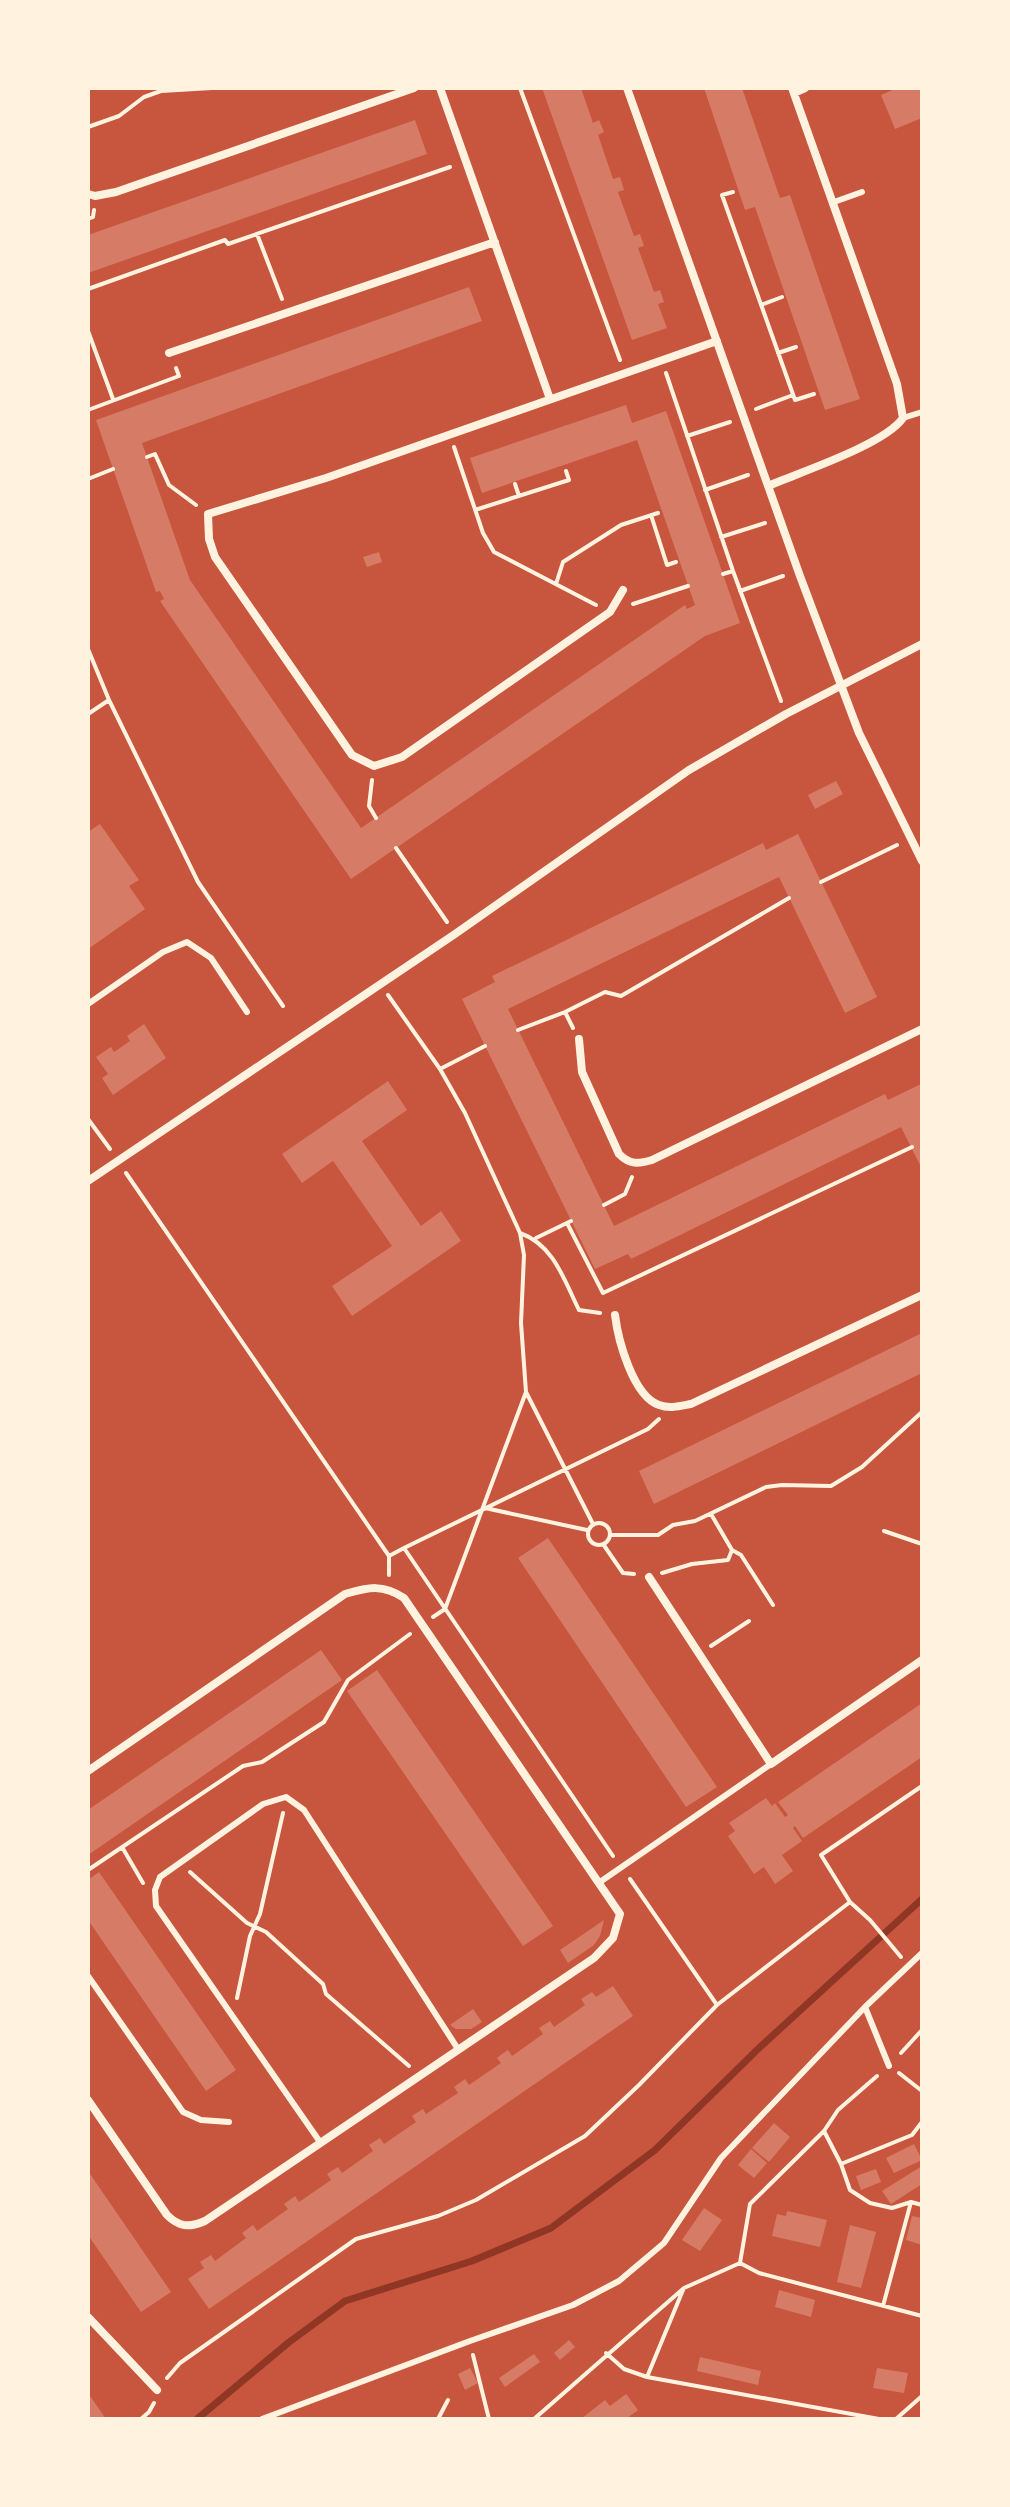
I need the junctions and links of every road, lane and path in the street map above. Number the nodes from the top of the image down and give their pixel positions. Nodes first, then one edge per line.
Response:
1 (212, 88) edge
2 (414, 88) edge
3 (440, 88) edge
4 (520, 88) edge
5 (627, 88) edge
6 (805, 88) edge
7 (793, 90) edge
8 (88, 127) edge
9 (466, 161) junction
10 (733, 192) dead end
11 (862, 192) dead end
12 (88, 194) edge
13 (834, 202) junction
14 (257, 234) junction
15 (495, 242) junction
16 (88, 289) edge
17 (782, 297) dead end
18 (761, 305) junction
19 (287, 313) junction
20 (88, 331) edge
21 (717, 341) junction
22 (796, 347) dead end
23 (169, 353) joint
24 (778, 353) junction
25 (661, 360) junction
26 (625, 372) junction
27 (814, 394) dead end
28 (793, 395) junction
29 (113, 399) junction
30 (550, 399) junction
31 (88, 410) edge
32 (922, 412) edge
33 (743, 416) junction
34 (903, 418) junction
35 (449, 433) junction
36 (687, 436) junction
37 (147, 457) dead end
38 (113, 469) dead end
39 (762, 470) junction
40 (566, 471) dead end
41 (88, 479) edge
42 (515, 484) dead end
43 (768, 486) junction
44 (705, 490) junction
45 (519, 496) junction
46 (475, 510) junction
47 (658, 513) dead end
48 (208, 514) junction
49 (651, 515) junction
50 (779, 518) junction
51 (721, 537) junction
52 (676, 562) dead end
53 (733, 571) junction
54 (798, 571) junction
55 (723, 574) dead end
56 (556, 584) junction
57 (688, 586) dead end
58 (623, 590) dead end
59 (740, 591) junction
60 (610, 612) junction
61 (922, 644) edge
62 (88, 649) edge
63 (842, 686) junction
64 (109, 700) junction
65 (88, 714) edge
66 (786, 714) junction
67 (374, 766) junction
68 (376, 818) dead end
69 (910, 839) junction
70 (396, 848) dead end
71 (922, 861) edge
72 (821, 882) dead end
73 (789, 898) dead end
74 (455, 934) junction
75 (379, 983) junction
76 (88, 1004) edge
77 (283, 1006) dead end
78 (247, 1012) dead end
79 (922, 1029) edge
80 (518, 1030) dead end
81 (579, 1039) dead end
82 (485, 1046) dead end
83 (440, 1069) junction
84 (88, 1119) edge
85 (912, 1147) dead end
86 (118, 1161) junction
87 (637, 1164) junction
88 (88, 1180) edge
89 (604, 1205) dead end
90 (520, 1233) junction
91 (536, 1238) junction
92 (922, 1295) edge
93 (615, 1315) joint
94 (526, 1392) junction
95 (673, 1408) junction
96 (922, 1412) edge
97 (565, 1468) junction
98 (485, 1508) junction
99 (711, 1514) junction
100 (593, 1524) junction
101 (587, 1530) junction
102 (884, 1531) dead end
103 (610, 1535) junction
104 (603, 1544) junction
105 (922, 1544) edge
106 (404, 1548) junction
107 (732, 1550) junction
108 (389, 1556) junction
109 (649, 1577) junction
110 (389, 1588) junction
111 (773, 1605) dead end
112 (445, 1609) junction
113 (749, 1621) dead end
114 (423, 1625) junction
115 (699, 1654) junction
116 (922, 1660) edge
117 (771, 1764) junction
118 (88, 1771) edge
119 (922, 1786) edge
120 (286, 1797) junction
121 (122, 1847) junction
122 (179, 1863) junction
123 (621, 1867) junction
124 (88, 1870) edge
125 (600, 1882) junction
126 (850, 1902) junction
127 (156, 1906) junction
128 (256, 1927) junction
129 (922, 1953) edge
130 (907, 1965) junction
131 (88, 1976) edge
132 (717, 2005) junction
133 (865, 2007) junction
134 (233, 2016) junction
135 (922, 2030) edge
136 (458, 2049) junction
137 (889, 2066) junction
138 (419, 2075) junction
139 (922, 2091) edge
140 (88, 2100) edge
141 (229, 2122) dead end
142 (922, 2122) edge
143 (824, 2131) junction
144 (320, 2142) junction
145 (841, 2164) junction
146 (911, 2202) junction
147 (922, 2205) edge
148 (740, 2263) junction
149 (684, 2288) junction
150 (883, 2306) junction
151 (922, 2316) edge
152 (88, 2317) edge
153 (470, 2341) junction
154 (606, 2353) junction
155 (647, 2377) junction
156 (157, 2390) junction
157 (922, 2396) edge
158 (448, 2400) dead end
159 (141, 2419) edge
160 (262, 2419) edge
161 (438, 2419) edge
162 (489, 2419) edge
163 (534, 2419) edge
164 (879, 2419) edge
165 (896, 2419) edge

1 - 8 path
2 - 12 street
3 - 9 street
4 - 26 path
5 - 21 street
6 - 7 street
7 - 13 street
9 - 14 path
9 - 15 street
10 - 18 path
11 - 13 lane
13 - 34 street
14 - 16 path
14 - 19 path
15 - 19 street
15 - 30 street
17 - 18 path
18 - 24 path
19 - 23 street
20 - 29 path
21 - 25 street
21 - 33 street
22 - 24 path
23 - 29 path
24 - 28 path
25 - 26 street
25 - 36 path
26 - 30 street
27 - 28 path
28 - 33 path
29 - 31 path
30 - 35 street
32 - 34 lane
33 - 36 path
33 - 39 street
34 - 43 street
35 - 46 path
35 - 48 street
36 - 44 path
37 - 48 path
38 - 41 path
39 - 43 street
39 - 44 path
40 - 45 path
42 - 45 path
43 - 50 street
44 - 51 path
45 - 46 path
46 - 56 path
47 - 49 path
48 - 67 street
49 - 52 path
49 - 56 path
50 - 51 path
50 - 54 street
51 - 53 path
53 - 55 path
53 - 59 path
54 - 59 path
54 - 63 street
56 - 60 path
57 - 60 path
58 - 60 street
59 - 66 path
60 - 67 street
61 - 63 street
62 - 64 path
63 - 66 street
63 - 69 street
64 - 65 path
64 - 77 path
66 - 74 street
67 - 68 path
69 - 71 street
69 - 72 path
70 - 74 path
73 - 80 path
74 - 75 street
75 - 83 path
75 - 86 street
76 - 78 lane
79 - 87 street
81 - 87 street
82 - 83 path
83 - 90 path
84 - 86 path
85 - 91 path
86 - 88 street
86 - 108 path
87 - 89 path
90 - 91 path
90 - 94 path
91 - 93 path
92 - 95 street
93 - 95 street
94 - 97 path
94 - 98 path
95 - 97 path
96 - 99 path
97 - 98 path
97 - 100 path
98 - 101 path
98 - 106 path
98 - 112 path
99 - 103 path
99 - 107 path
100 - 101 path
100 - 103 path
101 - 104 path
102 - 105 path
103 - 104 path
104 - 109 path
106 - 108 path
106 - 112 path
107 - 109 path
107 - 111 path
108 - 110 path
109 - 115 street
110 - 114 street
110 - 118 street
112 - 114 path
112 - 123 path
113 - 115 path
114 - 121 path
114 - 125 street
115 - 117 street
116 - 117 street
117 - 123 lane
119 - 126 path
120 - 122 lane
120 - 128 path
120 - 136 lane
121 - 124 path
121 - 127 path
122 - 127 lane
122 - 128 path
123 - 125 lane
123 - 132 path
125 - 136 street
126 - 130 path
126 - 132 path
127 - 134 lane
128 - 134 path
128 - 138 path
129 - 130 lane
130 - 133 lane
131 - 141 lane
132 - 156 path
133 - 137 lane
133 - 153 lane
134 - 144 lane
135 - 137 path
136 - 138 street
137 - 139 path
137 - 143 path
138 - 144 street
140 - 144 street
142 - 145 path
143 - 145 path
143 - 148 path
145 - 146 path
146 - 147 path
146 - 150 path
148 - 149 path
148 - 150 path
149 - 154 path
149 - 155 path
150 - 151 path
152 - 156 street
153 - 160 lane
153 - 162 path
154 - 155 path
154 - 163 path
155 - 164 path
156 - 159 path
157 - 165 path
158 - 161 path

